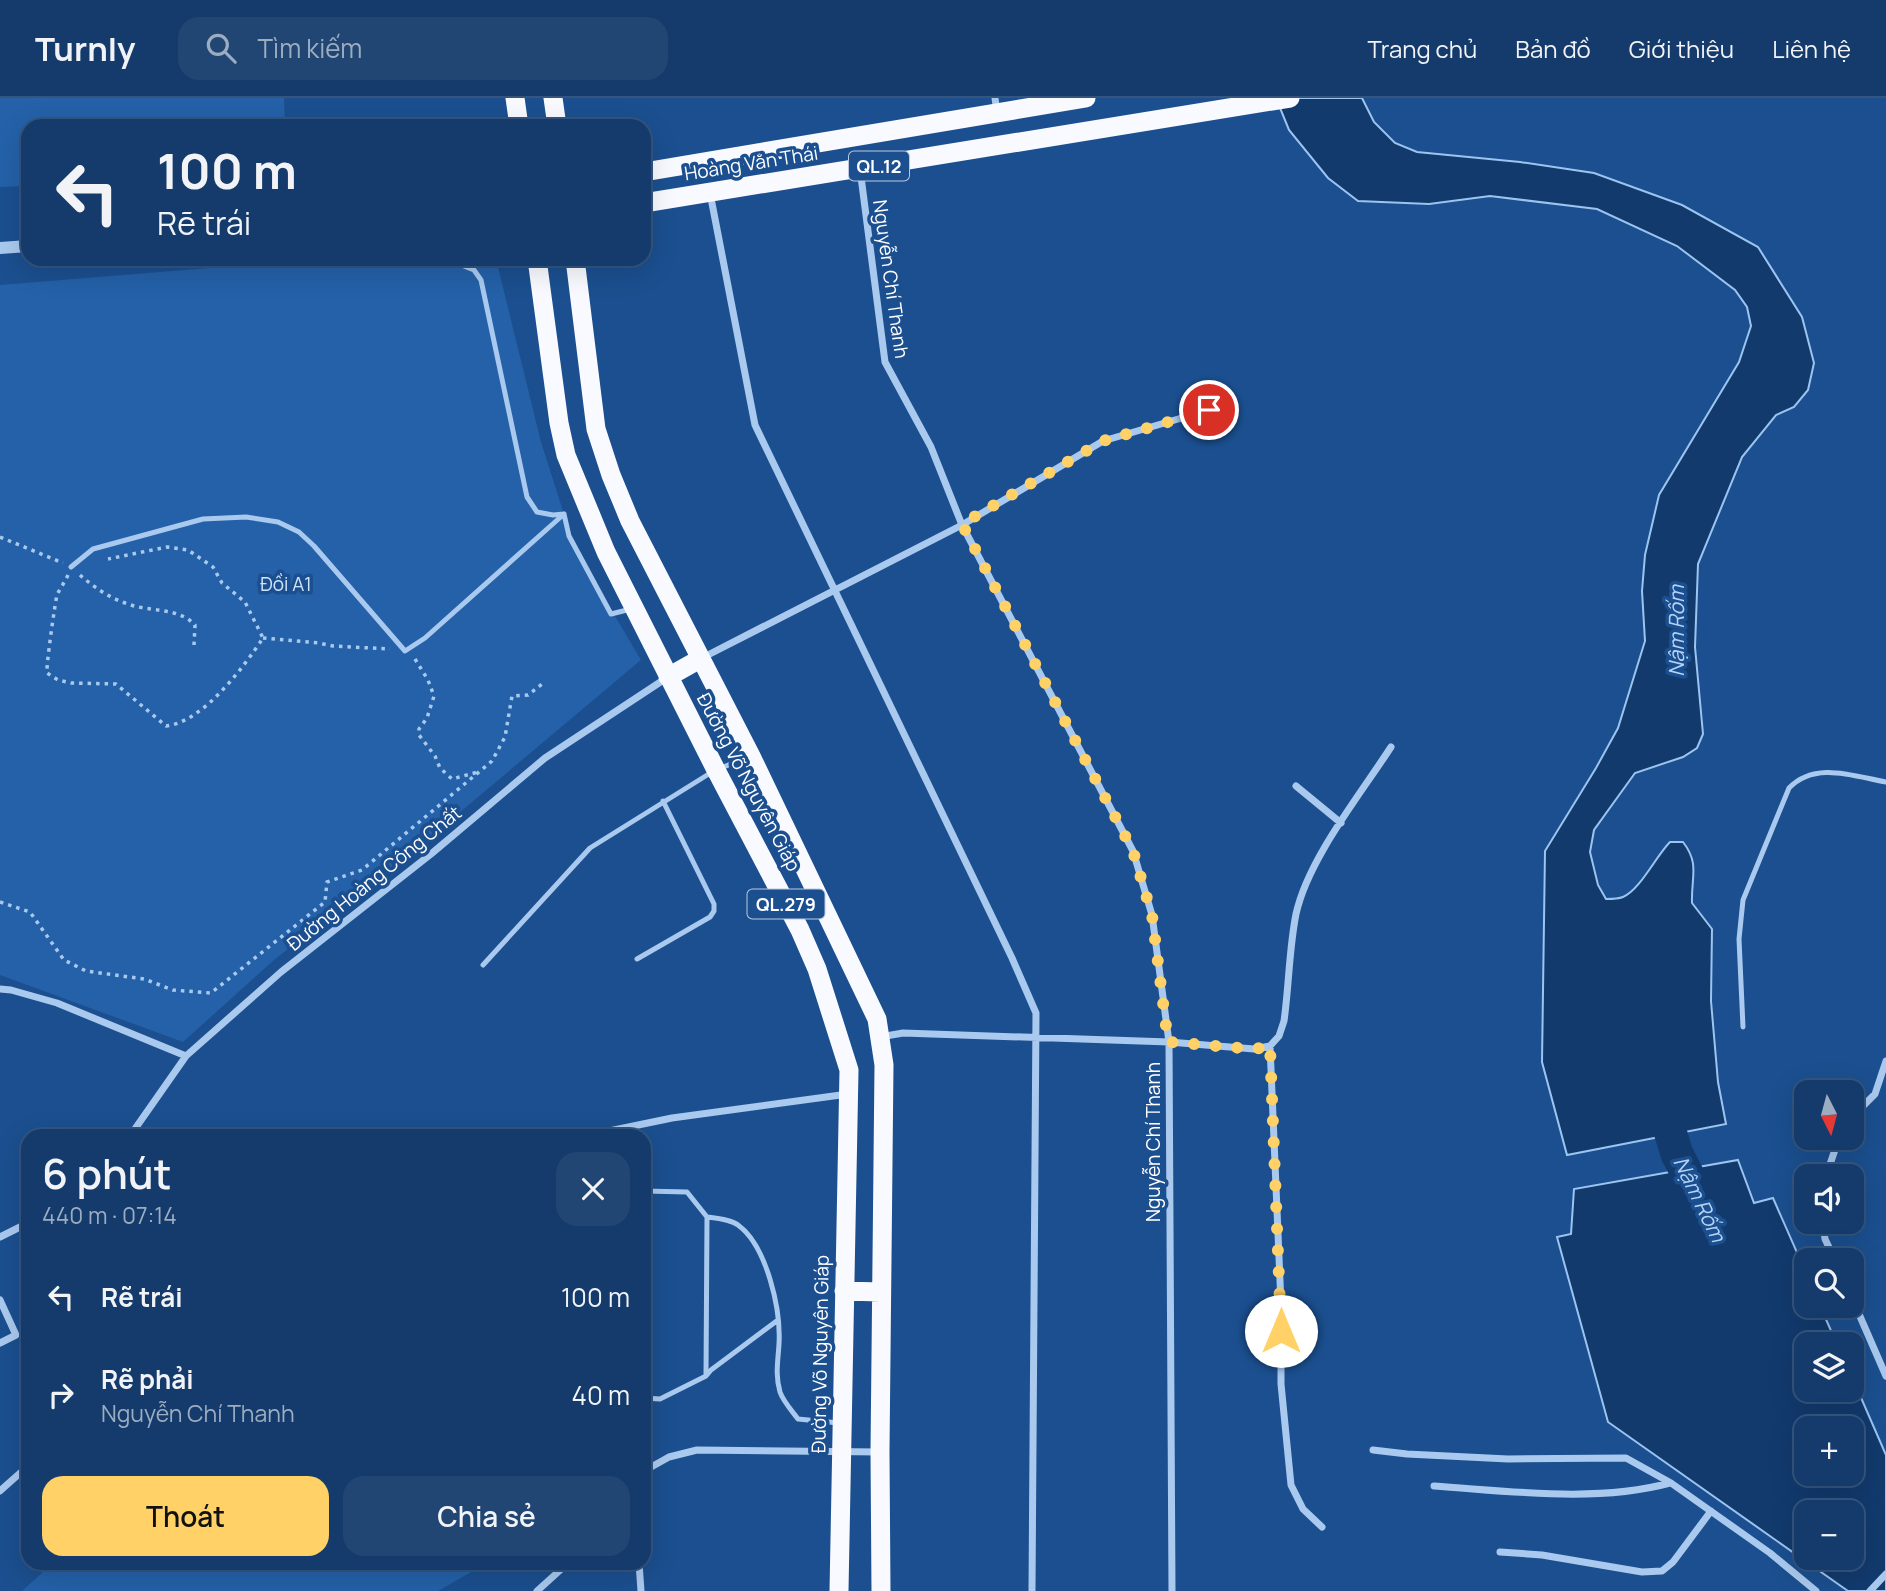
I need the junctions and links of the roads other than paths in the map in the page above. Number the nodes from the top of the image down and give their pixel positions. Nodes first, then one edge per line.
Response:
1 (516, 98) edge
2 (553, 98) edge
3 (1086, 98) edge
4 (1290, 98) edge
5 (996, 106) edge
6 (518, 119) edge
7 (555, 119) edge
8 (882, 134) junction
9 (825, 143) junction
10 (859, 169) junction
11 (651, 171) edge
12 (710, 193) junction
13 (651, 202) edge
14 (21, 246) edge
15 (0, 248) edge
16 (464, 266) edge
17 (538, 266) edge
18 (576, 266) edge
19 (1209, 410) dead end
20 (564, 514) junction
21 (962, 524) junction
22 (71, 567) road end
23 (833, 590) junction
24 (634, 608) junction
25 (700, 659) junction
26 (668, 677) junction
27 (1391, 747) dead end
28 (751, 756) junction
29 (716, 770) junction
30 (1886, 782) edge
31 (1296, 786) dead end
32 (663, 801) junction
33 (1341, 823) junction
34 (636, 959) dead end
35 (483, 965) dead end
36 (0, 989) edge
37 (1743, 1027) dead end
38 (879, 1037) junction
39 (1035, 1038) junction
40 (1168, 1042) junction
41 (1270, 1046) junction
42 (187, 1056) junction
43 (1886, 1061) edge
44 (848, 1094) junction
45 (1864, 1105) edge
46 (135, 1129) edge
47 (619, 1129) edge
48 (651, 1191) edge
49 (707, 1217) junction
50 (21, 1226) edge
51 (0, 1237) edge
52 (844, 1291) junction
53 (881, 1292) junction
54 (0, 1300) edge
55 (1861, 1318) edge
56 (778, 1320) junction
57 (0, 1343) edge
58 (706, 1376) junction
59 (1886, 1376) edge
60 (651, 1398) edge
61 (842, 1423) junction
62 (1373, 1450) dead end
63 (841, 1451) junction
64 (880, 1452) junction
65 (651, 1467) edge
66 (21, 1472) edge
67 (1671, 1483) junction
68 (1434, 1486) dead end
69 (0, 1491) edge
70 (1711, 1511) junction
71 (1322, 1527) dead end
72 (1500, 1552) dead end
73 (560, 1570) edge
74 (639, 1570) edge
75 (1886, 1574) edge
76 (537, 1591) edge
77 (640, 1591) edge
78 (839, 1591) edge
79 (881, 1591) edge
80 (1032, 1591) edge
81 (1172, 1591) edge
82 (1816, 1591) edge
83 (1870, 1591) edge

1 - 6 highway
2 - 7 highway
3 - 5 highway, Hoàng Văn Thái / QL.12
4 - 10 highway, Hoàng Văn Thái / QL.12
5 - 8 highway, Hoàng Văn Thái / QL.12
8 - 9 highway, Hoàng Văn Thái / QL.12
8 - 10 highway
9 - 10 highway
9 - 11 highway, Hoàng Văn Thái / QL.12
10 - 12 highway, Hoàng Văn Thái / QL.12
10 - 21 street, Nguyễn Chí Thanh
12 - 13 highway, Hoàng Văn Thái / QL.12
12 - 23 street
14 - 15 street
16 - 20 lane
17 - 24 highway, Đường Võ Nguyên Giáp / QL.279
18 - 25 highway, Đường Võ Nguyên Giáp / QL.279
19 - 21 street
20 - 22 lane
20 - 24 lane
21 - 23 street
21 - 40 street, Nguyễn Chí Thanh
23 - 25 street
23 - 39 street
24 - 26 highway, Đường Võ Nguyên Giáp / QL.279
25 - 26 highway
25 - 28 highway, Đường Võ Nguyên Giáp / QL.279
26 - 29 highway, Đường Võ Nguyên Giáp / QL.279
26 - 42 street, Đường Hoàng Công Chất
27 - 33 street
28 - 29 lane
28 - 38 highway, Đường Võ Nguyên Giáp / QL.279
29 - 32 lane
29 - 44 highway, Đường Võ Nguyên Giáp / QL.279
30 - 37 lane
31 - 33 street
32 - 34 lane
32 - 35 lane
33 - 41 street
36 - 42 street
38 - 39 street
38 - 53 highway, Đường Võ Nguyên Giáp / QL.279
39 - 40 street
39 - 80 street
40 - 41 street
40 - 81 street, Nguyễn Chí Thanh
41 - 71 street
42 - 46 street, Đường Hoàng Công Chất
43 - 45 street
44 - 47 street
44 - 52 highway, Đường Võ Nguyên Giáp / QL.279
48 - 49 lane
49 - 56 lane
49 - 58 lane
50 - 51 street
52 - 53 highway
52 - 61 highway, Đường Võ Nguyên Giáp / QL.279
53 - 64 highway, Đường Võ Nguyên Giáp / QL.279
54 - 57 street
55 - 59 street
56 - 58 lane
56 - 61 lane
58 - 60 lane
61 - 63 highway, Đường Võ Nguyên Giáp / QL.279
62 - 67 street
63 - 64 street
63 - 65 street
63 - 78 highway, Đường Võ Nguyên Giáp / QL.279
64 - 79 highway, Đường Võ Nguyên Giáp / QL.279
66 - 69 street
67 - 68 street
67 - 70 street
70 - 72 street
70 - 82 street
73 - 76 street
74 - 77 street
75 - 83 street

